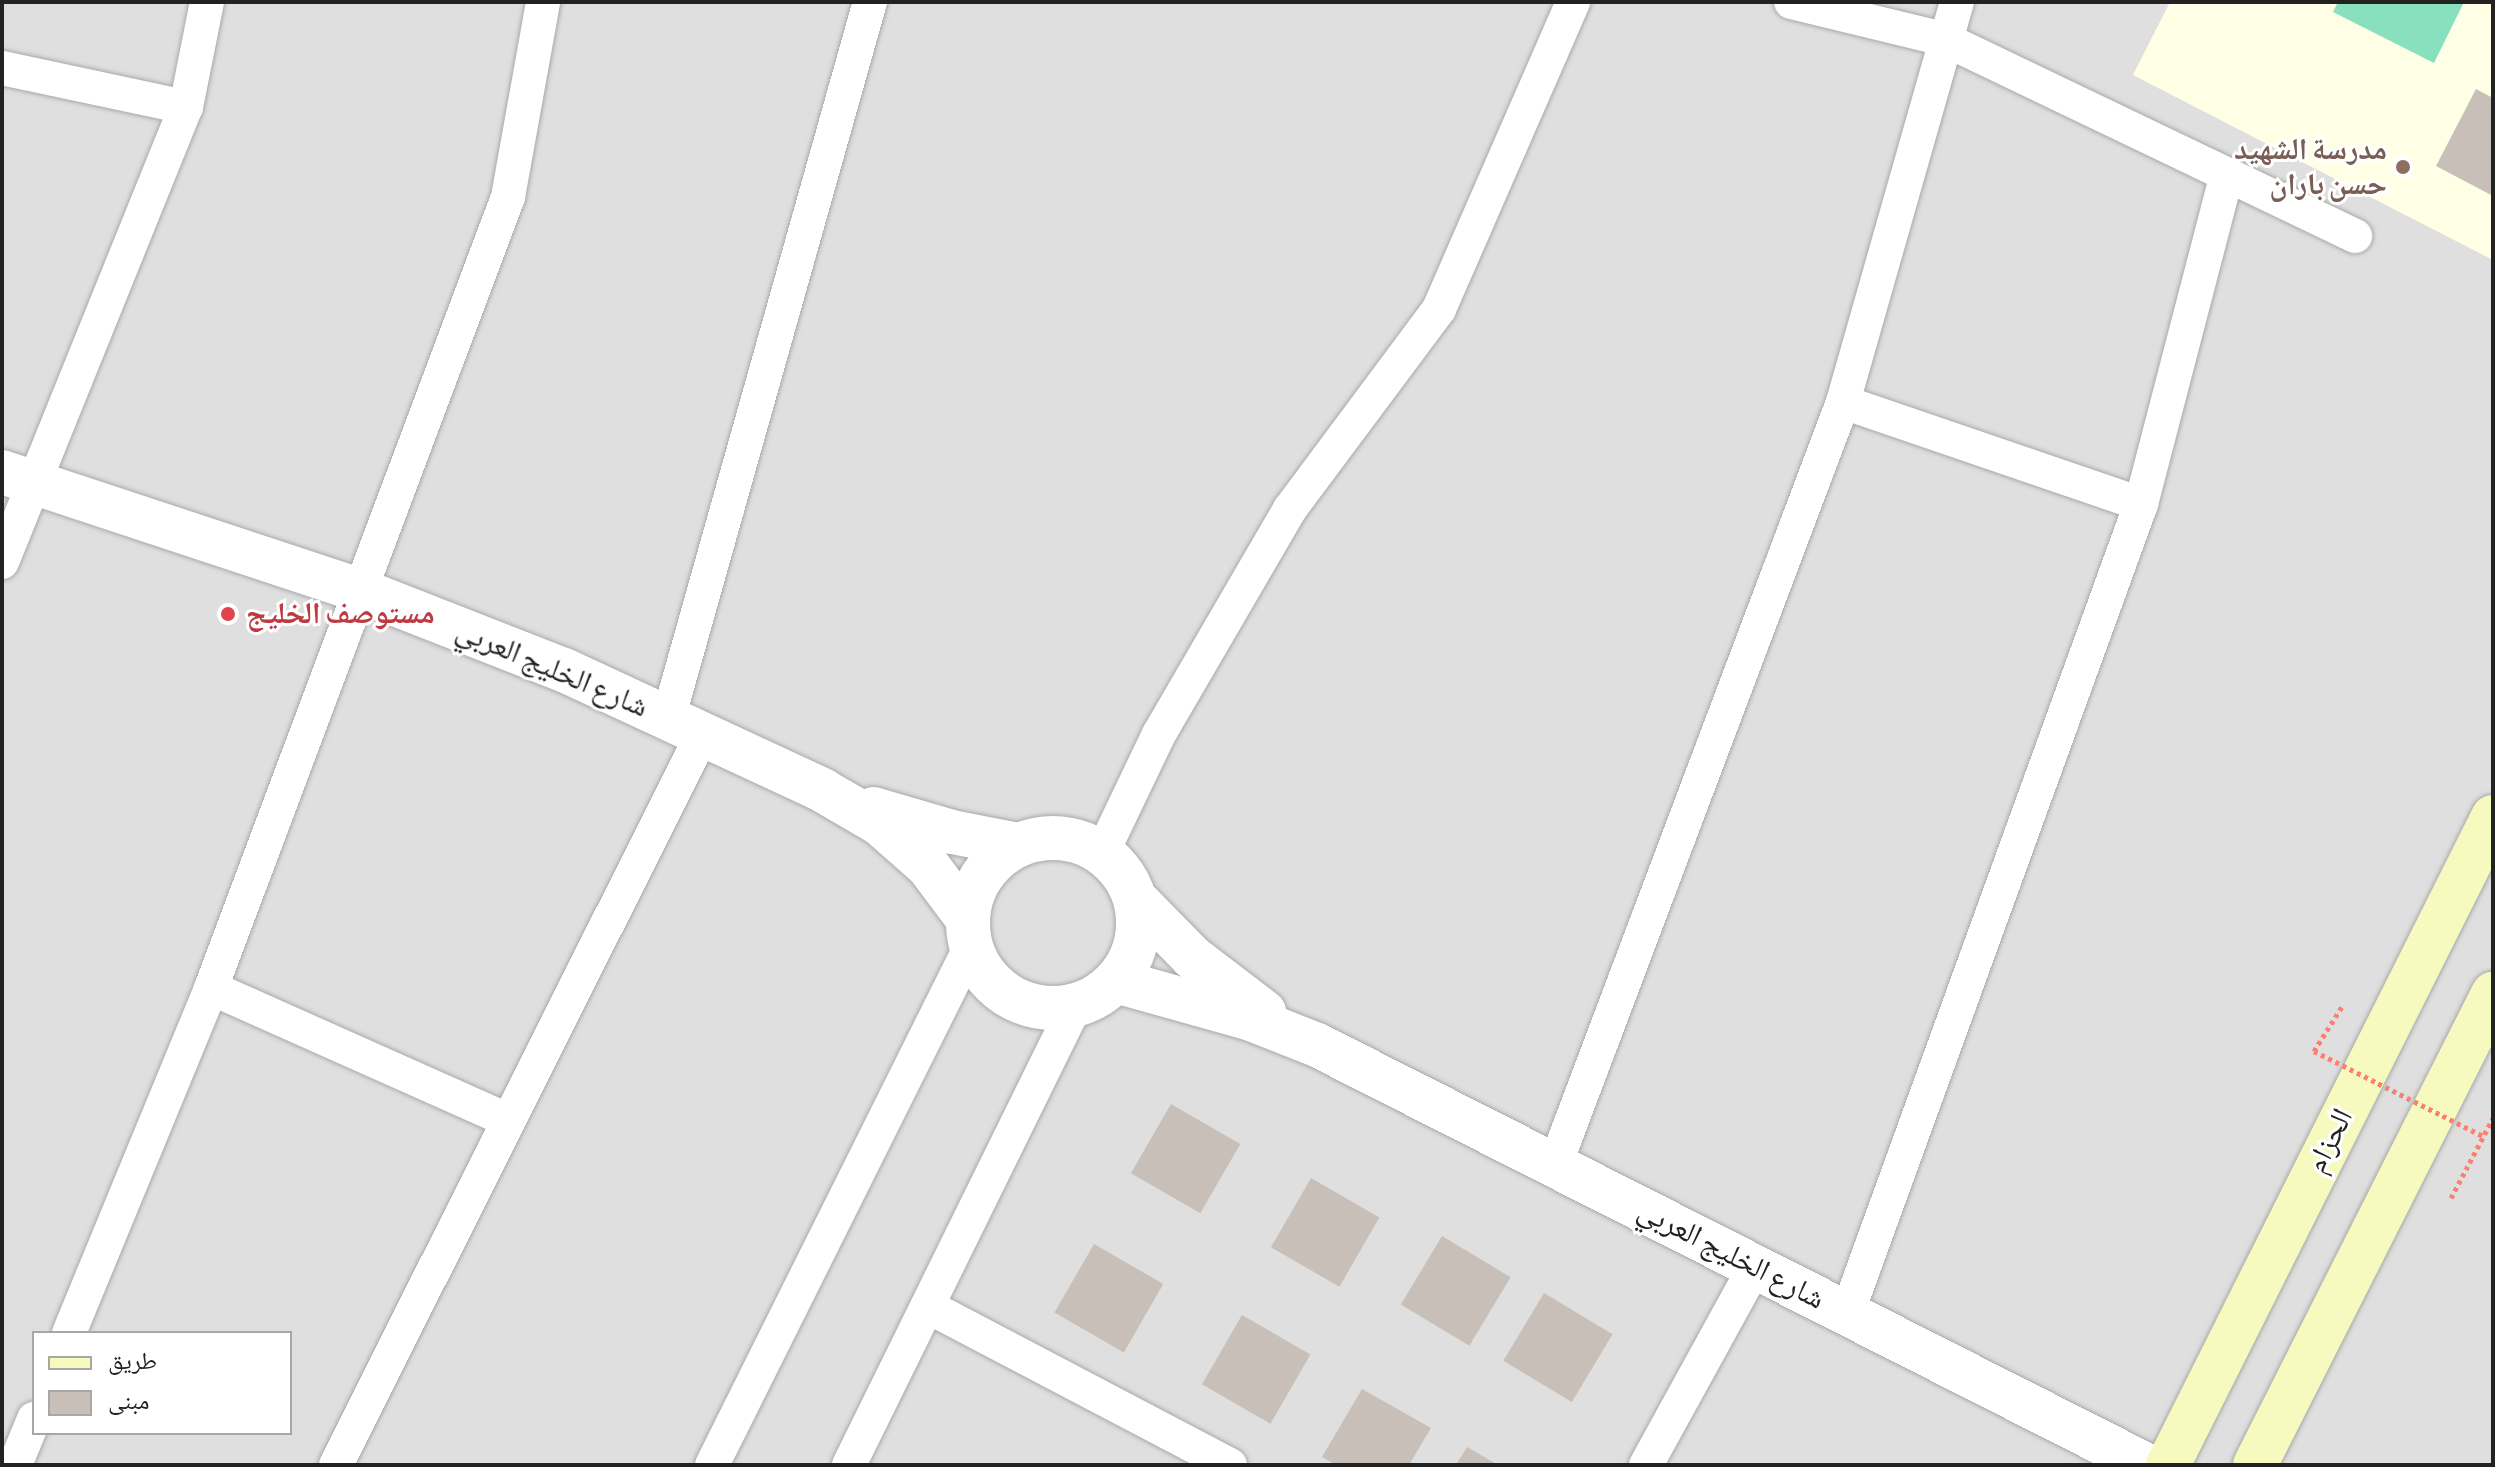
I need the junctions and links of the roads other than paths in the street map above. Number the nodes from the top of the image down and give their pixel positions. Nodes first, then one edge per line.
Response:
1 (207, 2) edge
2 (543, 2) edge
3 (870, 2) edge
4 (1573, 2) edge
5 (1791, 2) edge
6 (1957, 2) edge
7 (1944, 39) junction
8 (2, 68) edge
9 (186, 107) junction
10 (2227, 175) junction
11 (2355, 236) dead end
12 (1843, 402) junction
13 (17, 476) edge
14 (2141, 504) junction
15 (2, 562) edge
16 (362, 591) junction
17 (685, 727) junction
18 (822, 790) junction
19 (2493, 817) edge
20 (1019, 845) junction
21 (1102, 853) junction
22 (1138, 902) junction
23 (969, 932) junction
24 (1116, 981) junction
25 (211, 988) junction
26 (2493, 994) edge
27 (1075, 1006) junction
28 (1317, 1045) junction
29 (507, 1120) junction
30 (1555, 1165) junction
31 (1755, 1267) junction
32 (929, 1307) junction
33 (1847, 1314) junction
34 (70, 1331) edge
35 (32, 1424) edge
36 (15, 1465) edge
37 (336, 1465) edge
38 (712, 1465) edge
39 (849, 1465) edge
40 (1230, 1465) edge
41 (1646, 1465) edge
42 (2146, 1465) edge
43 (2168, 1465) edge
44 (2255, 1465) edge

1 - 9 street
2 - 16 street
3 - 17 street
4 - 21 street
5 - 7 street
6 - 7 street
7 - 10 street
7 - 12 street
8 - 9 street
9 - 13 street
10 - 11 street
10 - 14 street
12 - 14 street
12 - 30 street
13 - 15 street
13 - 16 street, شارع الخليج العربي
14 - 33 street
16 - 17 street, شارع الخليج العربي
16 - 25 street
17 - 18 street, شارع الخليج العربي
17 - 29 street
18 - 20 street, شارع الخليج العربي
18 - 23 street, شارع الخليج العربي
19 - 43 main road, الحزام
20 - 21 street, شارع الخليج العربي
20 - 23 street, شارع الخليج العربي
21 - 22 street, شارع الخليج العربي
22 - 24 street
22 - 28 street, شارع الخليج العربي
23 - 27 street, شارع الخليج العربي
23 - 38 street
24 - 27 street
24 - 28 street, شارع الخليج العربي
25 - 29 street
25 - 34 street
26 - 44 main road
27 - 32 street
28 - 30 street, شارع الخليج العربي
29 - 37 street
30 - 31 street, شارع الخليج العربي
31 - 33 street, شارع الخليج العربي
31 - 41 street
32 - 39 street
32 - 40 street
33 - 42 street, شارع الخليج العربي
35 - 36 street

